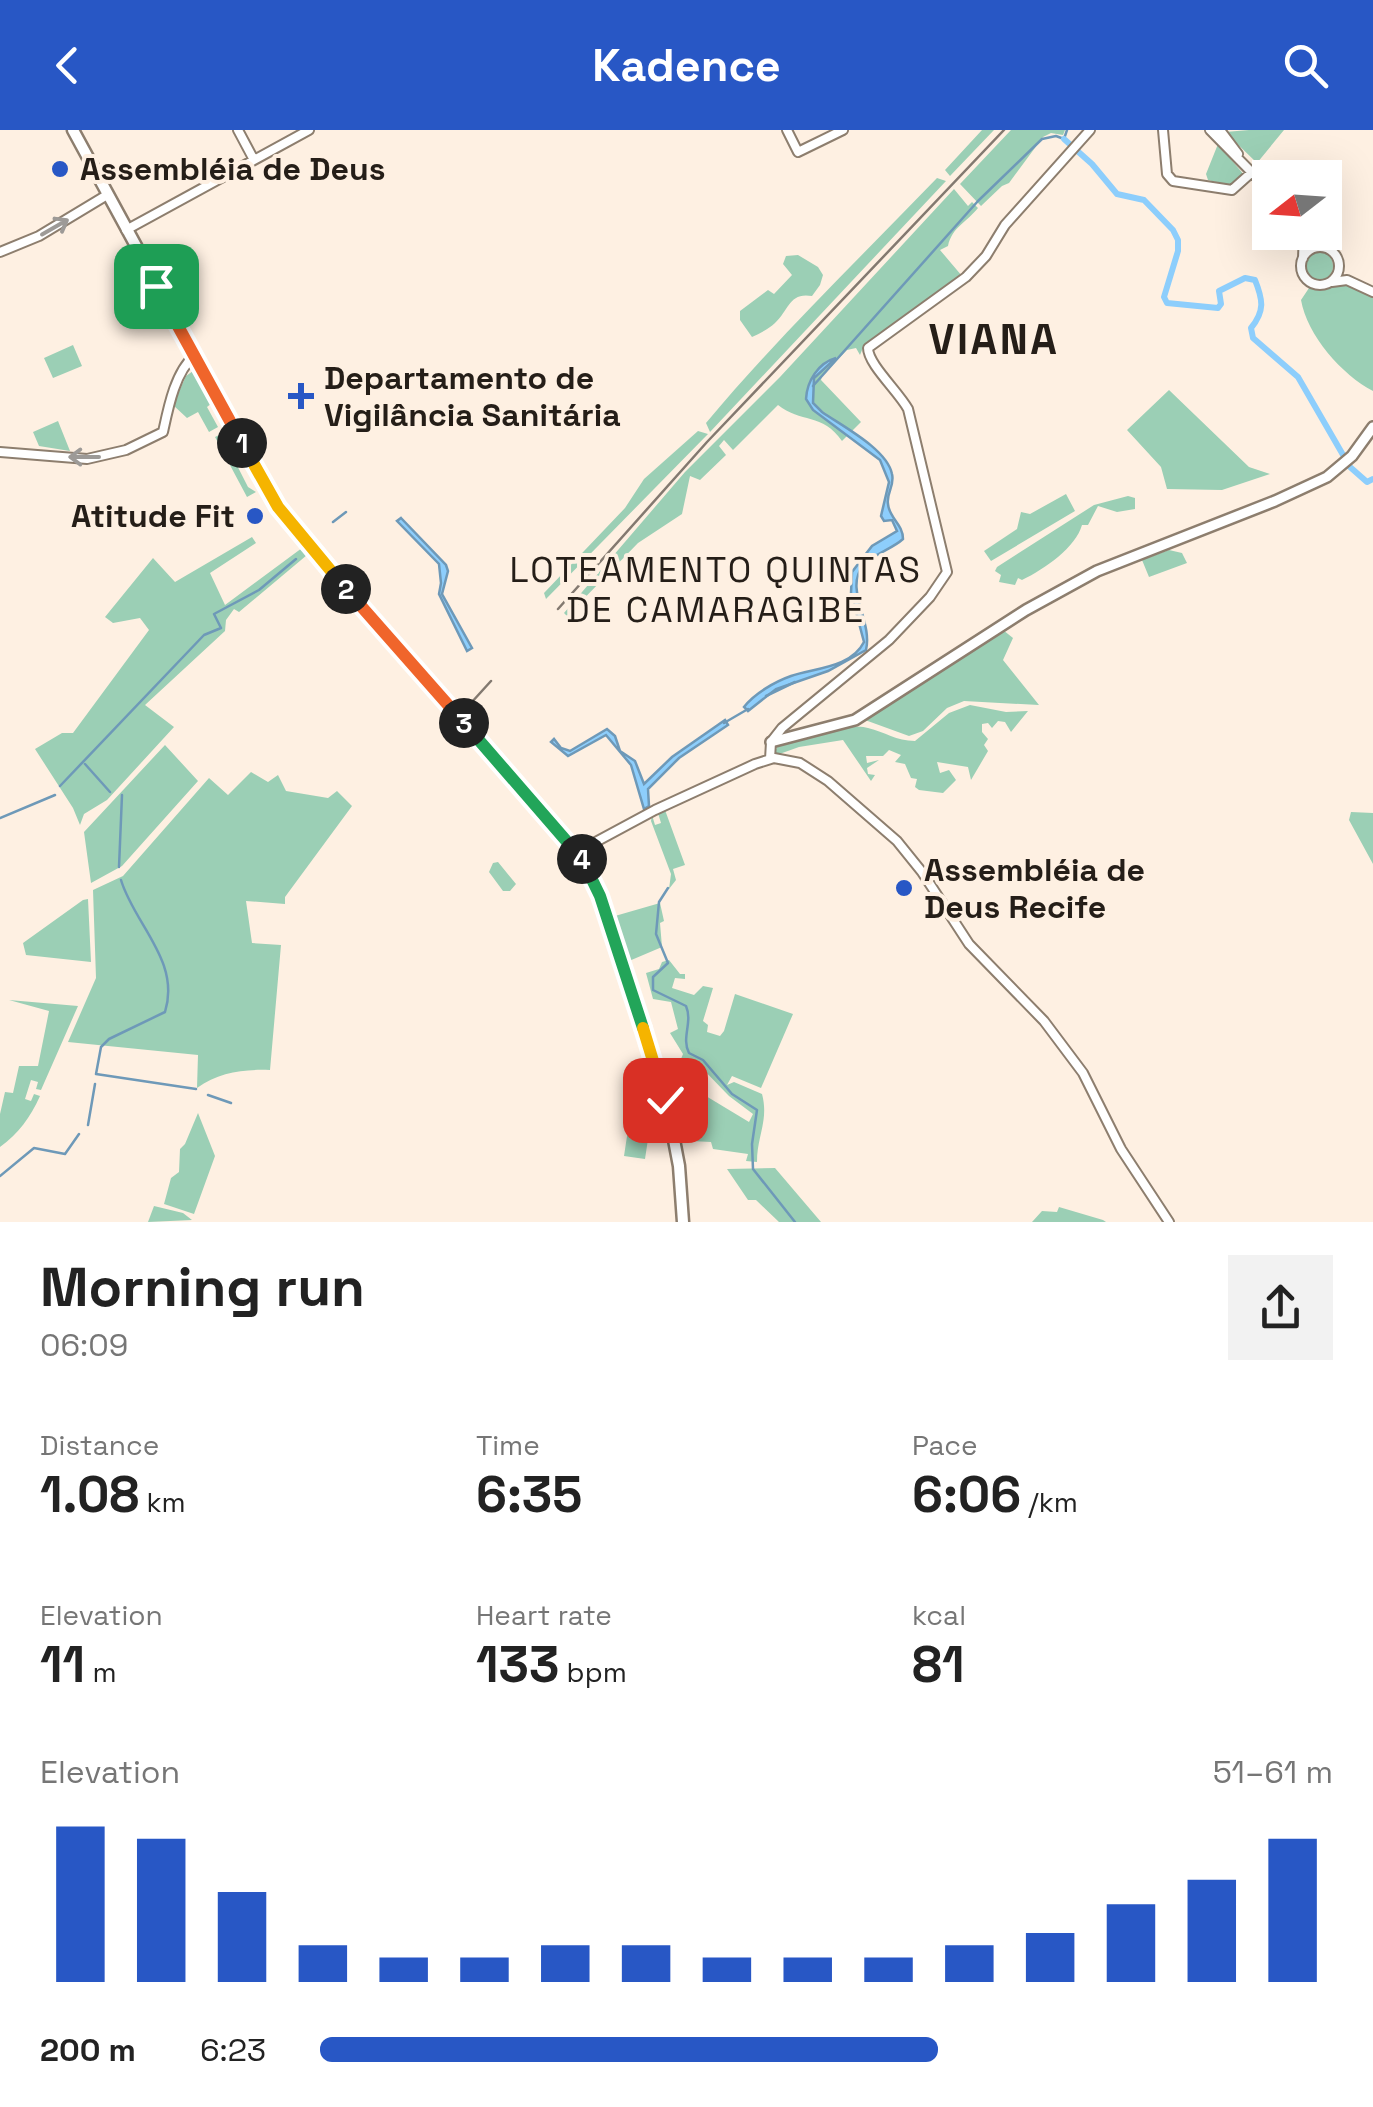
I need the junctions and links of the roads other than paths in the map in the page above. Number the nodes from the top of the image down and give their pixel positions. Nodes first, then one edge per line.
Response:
1 (73, 130) edge
2 (238, 130) edge
3 (309, 130) edge
4 (787, 130) edge
5 (843, 130) edge
6 (1090, 130) edge
7 (1163, 130) edge
8 (1210, 130) edge
9 (1220, 130) edge
10 (254, 160) junction
11 (1248, 170) junction
12 (1252, 174) edge
13 (108, 195) junction
14 (126, 230) junction
15 (1304, 250) edge
16 (1310, 250) edge
17 (1328, 250) edge
18 (0, 252) edge
19 (1302, 260) junction
20 (1340, 265) junction
21 (1347, 280) junction
22 (1332, 282) junction
23 (1373, 292) edge
24 (191, 358) junction
25 (1373, 428) edge
26 (0, 452) edge
27 (771, 742) junction
28 (770, 759) junction
29 (578, 852) junction
30 (683, 1222) edge
31 (1168, 1222) edge

1 - 13 main road
2 - 10 street
3 - 10 street
4 - 5 street
6 - 27 street
7 - 11 street
8 - 11 street
9 - 11 street
10 - 14 street
11 - 12 street
13 - 14 main road
18 -> 13 street
14 - 24 main road
15 - 19 street
16 - 19 street
17 - 20 street
19 - 22 street
20 - 21 street
20 - 22 street
21 - 22 street
21 - 23 street
24 -> 26 street
24 - 29 main road
25 - 27 main road
27 - 28 street
28 - 29 street
28 - 31 street
29 - 30 main road

